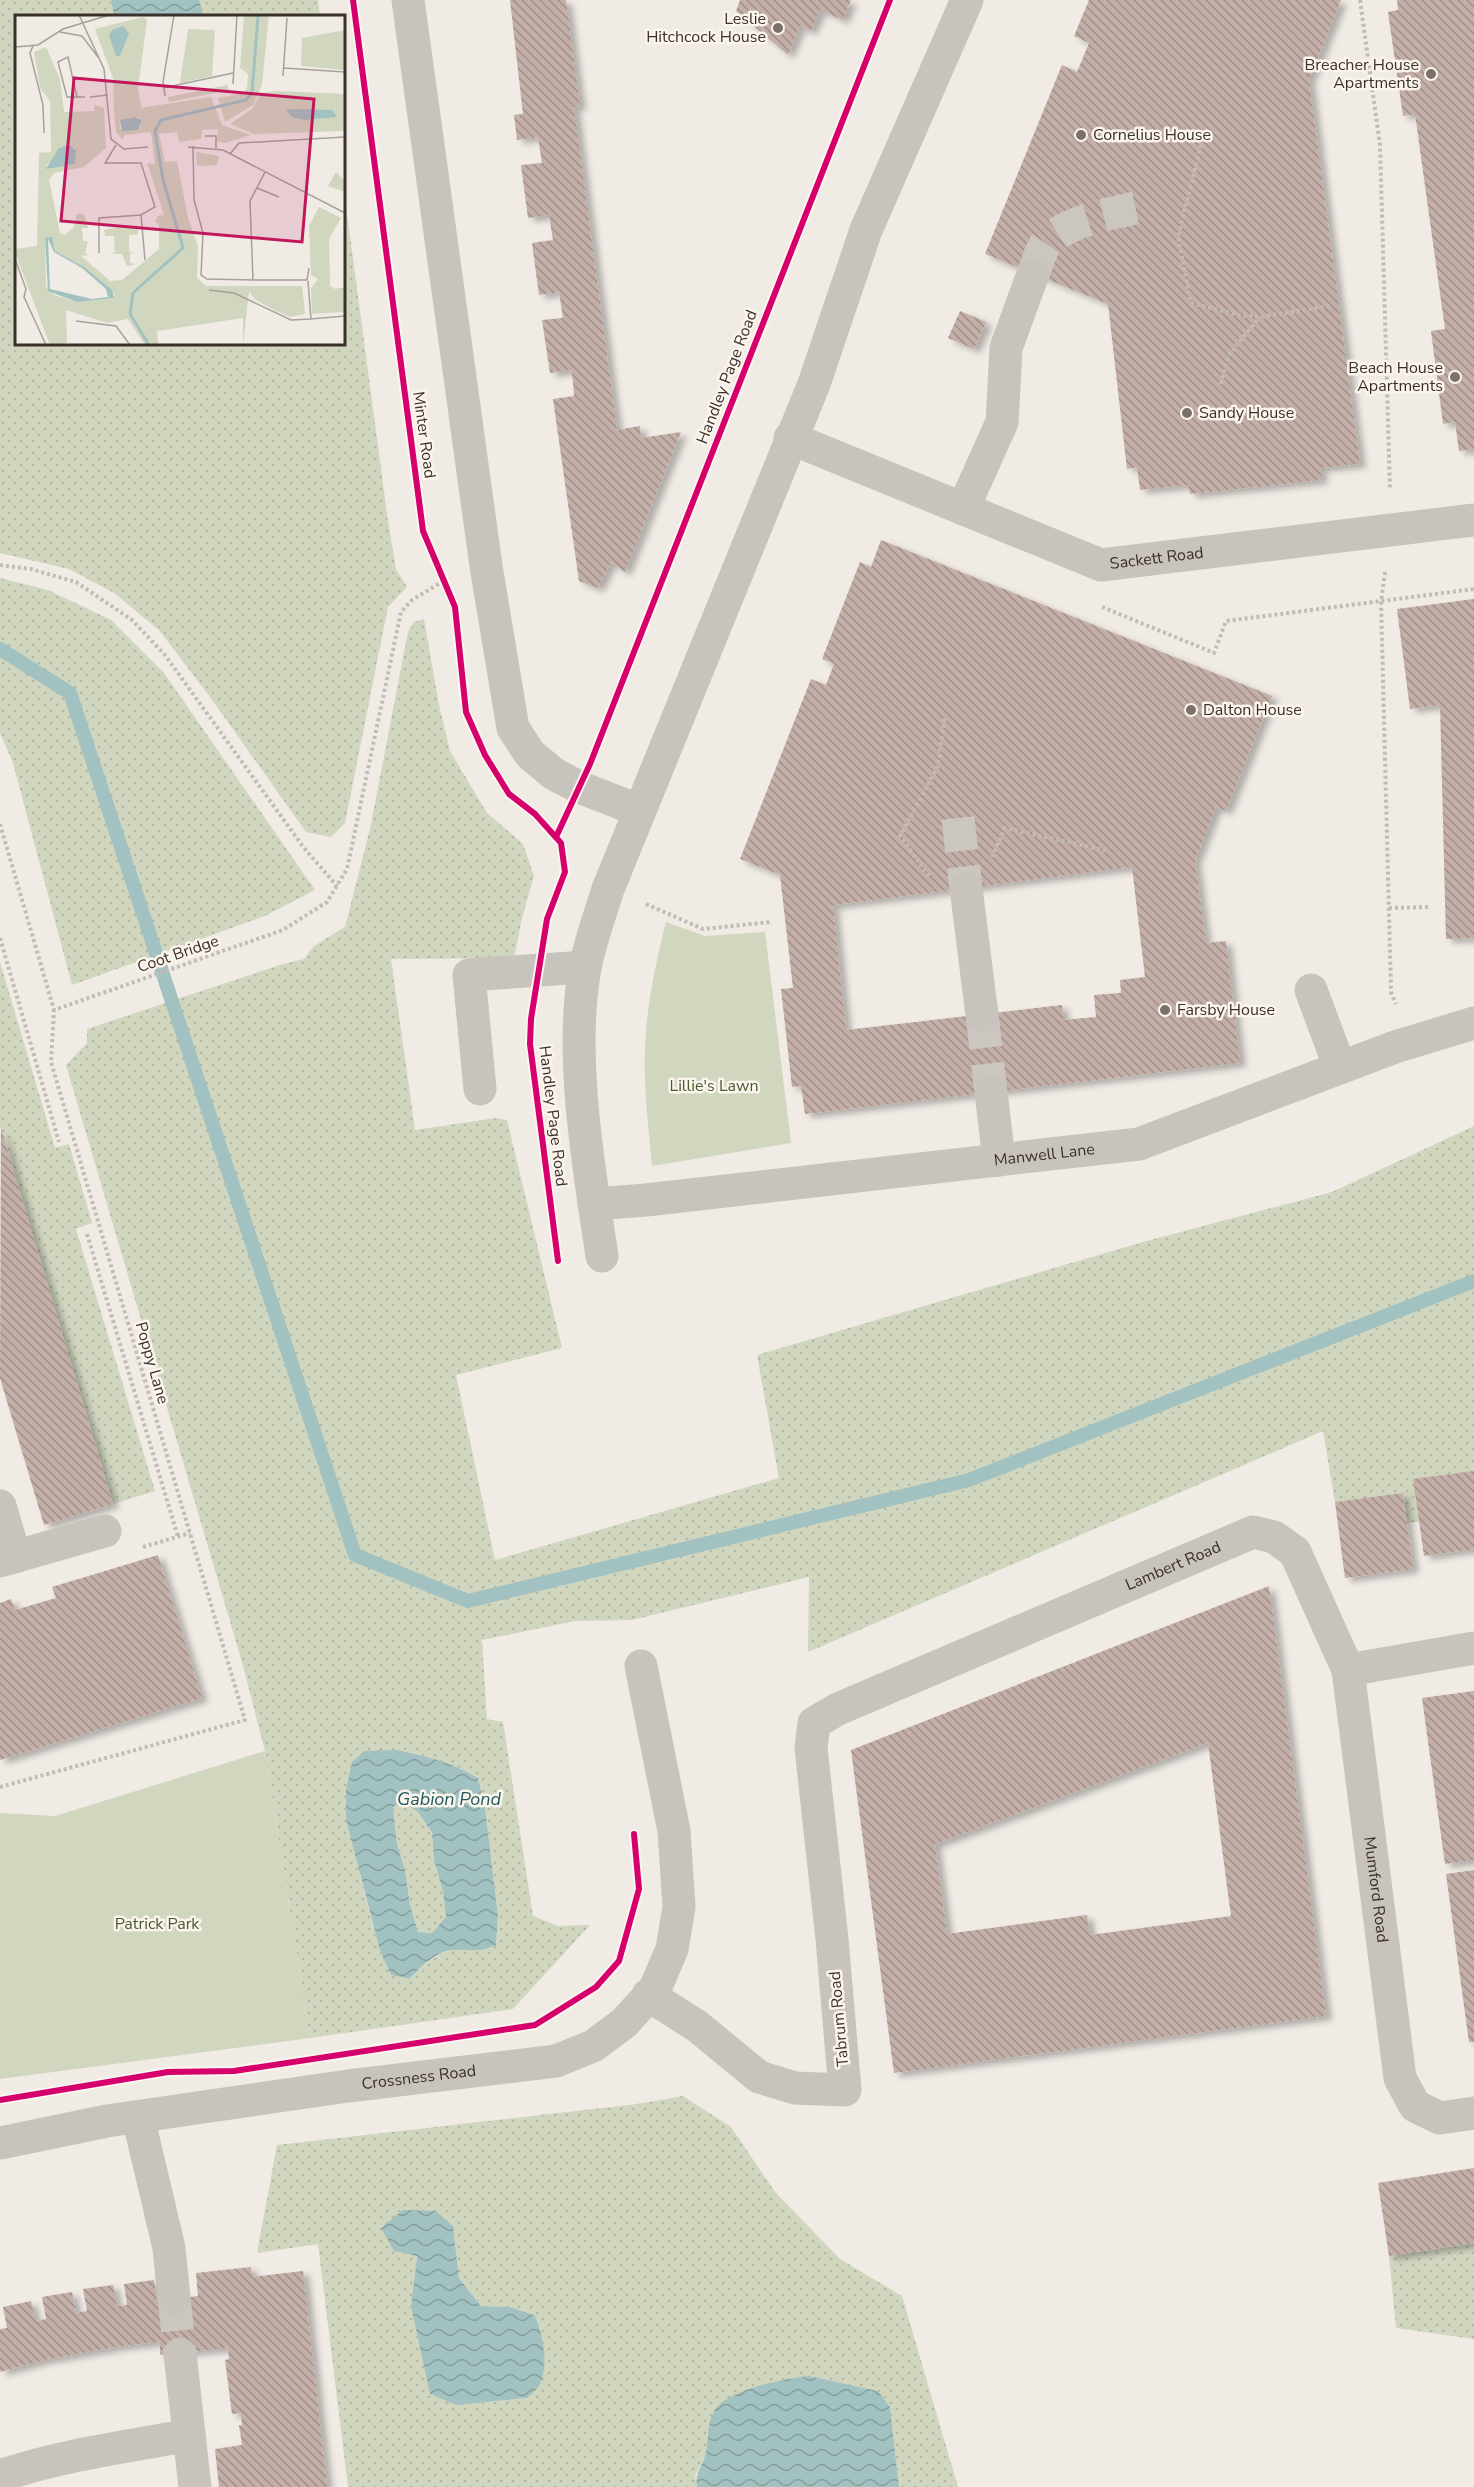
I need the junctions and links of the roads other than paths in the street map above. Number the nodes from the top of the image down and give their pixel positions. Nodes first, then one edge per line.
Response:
1 (408, 0) edge
2 (967, 0) edge
3 (1033, 274) tunnel mouth
4 (790, 438) junction
5 (963, 509) junction
6 (1474, 520) edge
7 (638, 810) junction
8 (978, 877) tunnel mouth
9 (585, 968) junction
10 (1311, 990) dead end
11 (982, 1015) tunnel mouth
12 (1474, 1023) edge
13 (1340, 1068) junction
14 (480, 1089) dead end
15 (991, 1092) tunnel mouth
16 (999, 1160) junction
17 (594, 1204) junction
18 (602, 1256) dead end
19 (0, 1506) edge
20 (105, 1531) dead end
21 (8, 1559) edge
22 (1474, 1648) edge
23 (641, 1666) dead end
24 (1348, 1670) junction
25 (814, 1723) joint
26 (648, 1995) junction
27 (1474, 2113) edge
28 (138, 2117) junction
29 (0, 2143) edge
30 (174, 2298) tunnel mouth
31 (180, 2354) tunnel mouth
32 (189, 2435) junction
33 (0, 2476) edge
34 (195, 2487) edge

1 - 7 street
2 - 4 street, Handley Page Road
3 - 5 street
4 - 5 street, Sackett Road
4 - 7 street, Handley Page Road
5 - 6 street, Sackett Road
7 - 9 street, Handley Page Road
8 - 11 street
9 - 14 street
9 - 17 street, Handley Page Road
10 - 13 street
12 - 13 street, Manwell Lane
13 - 16 street, Manwell Lane
15 - 16 street
16 - 17 street, Manwell Lane
17 - 18 street, Handley Page Road
19 - 21 street
20 - 21 street
22 - 24 street
23 - 26 street, Crossness Road
24 - 25 street, Lambert Road
24 - 27 street, Mumford Road
25 - 26 street, Tabrum Road
26 - 28 street, Crossness Road
28 - 29 street, Crossness Road
28 - 30 street
31 - 32 street
32 - 33 street
32 - 34 street

